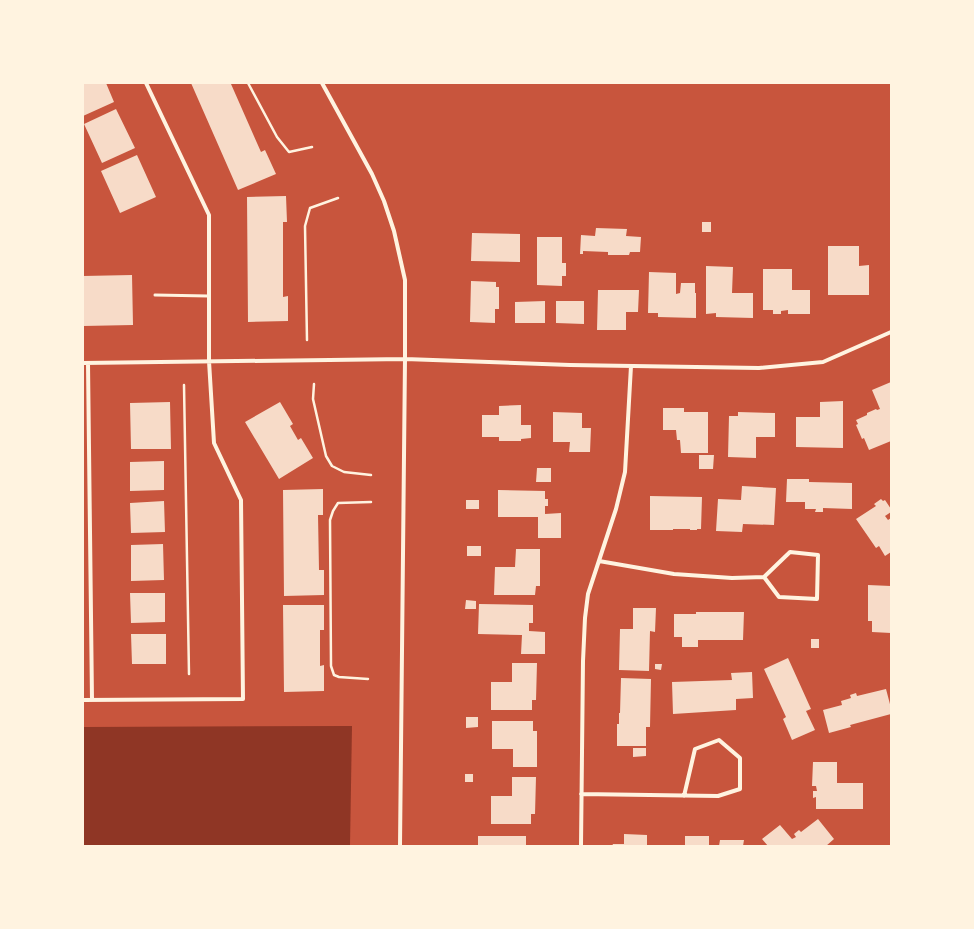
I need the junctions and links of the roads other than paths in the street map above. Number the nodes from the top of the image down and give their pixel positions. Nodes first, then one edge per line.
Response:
1 (146, 83) edge
2 (322, 83) edge
3 (155, 295) dead end
4 (208, 296) junction
5 (891, 332) edge
6 (406, 359) junction
7 (209, 362) junction
8 (83, 363) edge
9 (88, 363) junction
10 (631, 366) junction
11 (598, 561) junction
12 (764, 577) junction
13 (83, 700) edge
14 (92, 700) junction
15 (581, 794) junction
16 (684, 796) junction
17 (400, 846) edge
18 (581, 846) edge

1 - 4 street
2 - 6 street
3 - 4 lane
4 - 7 street
5 - 10 street
6 - 7 street
6 - 10 street
6 - 17 street
7 - 9 street
7 - 14 street
8 - 9 street
9 - 14 street
10 - 11 street
11 - 12 street
11 - 15 street
12 - 12 street
13 - 14 street
15 - 16 street
15 - 18 street
16 - 16 street

